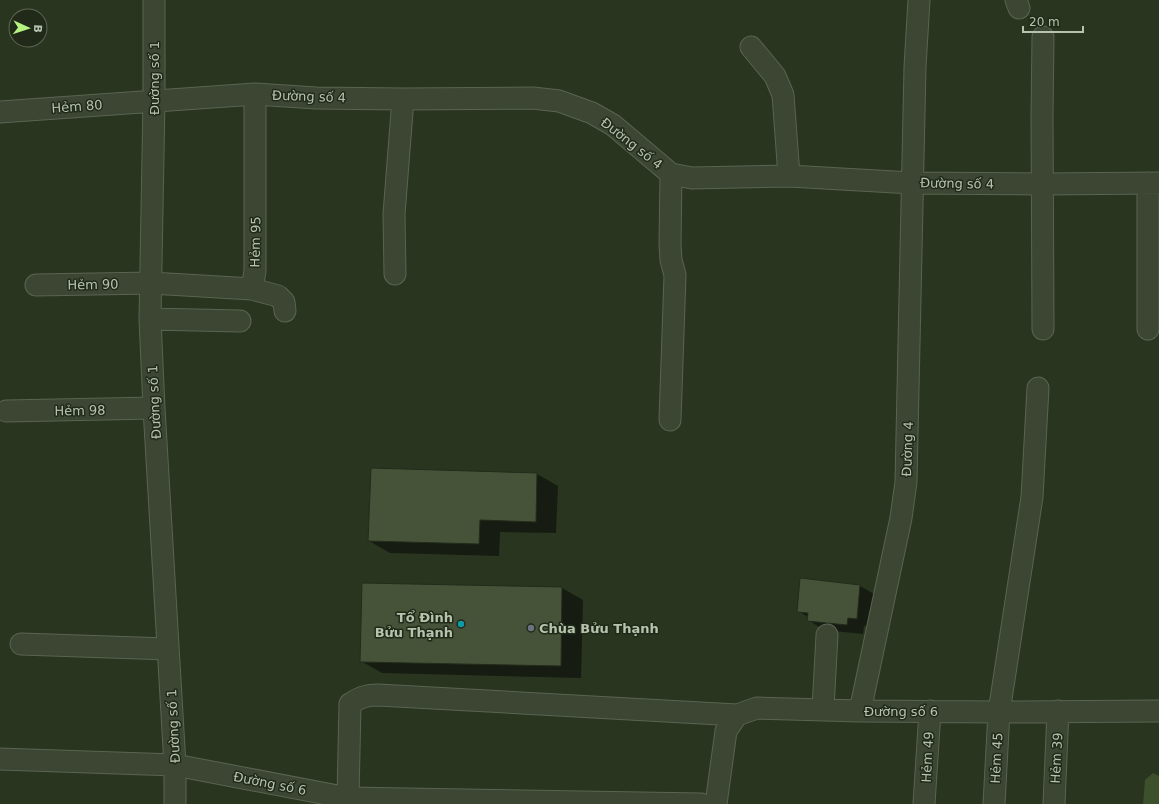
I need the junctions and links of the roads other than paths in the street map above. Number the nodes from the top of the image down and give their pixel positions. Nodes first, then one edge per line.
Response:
1 (154, 0) edge
2 (919, 0) edge
3 (1043, 36) dead end
4 (751, 47) dead end
5 (255, 94) junction
6 (403, 99) junction
7 (154, 100) junction
8 (0, 112) edge
9 (671, 174) junction
10 (789, 176) junction
11 (912, 183) junction
12 (1154, 183) edge
13 (1043, 184) junction
14 (395, 274) dead end
15 (151, 283) junction
16 (36, 285) dead end
17 (252, 289) junction
18 (286, 311) dead end
19 (150, 319) junction
20 (240, 321) dead end
21 (1044, 329) dead end
22 (1148, 329) dead end
23 (1038, 388) dead end
24 (154, 408) junction
25 (6, 411) dead end
26 (670, 420) dead end
27 (827, 635) dead end
28 (21, 644) dead end
29 (168, 649) junction
30 (824, 709) junction
31 (860, 711) junction
32 (930, 711) junction
33 (1058, 711) junction
34 (1159, 711) edge
35 (999, 712) junction
36 (738, 715) junction
37 (0, 759) edge
38 (175, 765) junction
39 (291, 796) edge
40 (348, 798) junction
41 (478, 803) edge
42 (175, 804) edge
43 (701, 804) edge
44 (716, 804) edge
45 (924, 804) edge
46 (994, 804) edge
47 (1054, 804) edge

1 - 7 street, Đường số 1
2 - 11 street, Đường 4
3 - 13 street
4 - 10 street
5 - 6 street, Đường số 4
5 - 7 street, Đường số 4
5 - 17 street, Hẻm 95
6 - 9 street, Đường số 4
6 - 14 street
7 - 8 street, Hẻm 80
7 - 15 street, Đường số 1
9 - 10 street, Đường số 4
9 - 26 street
10 - 11 street, Đường số 4
11 - 13 street, Đường số 4
11 - 31 street, Đường 4
12 - 13 street, Đường số 4
12 - 22 street
13 - 21 street
15 - 16 street, Hẻm 90
15 - 17 street
15 - 19 street, Đường số 1
17 - 18 street
19 - 20 street
19 - 24 street, Đường số 1
23 - 35 street, Hẻm 45
24 - 25 street, Hẻm 98
24 - 29 street, Đường số 1
27 - 30 street
28 - 29 street
29 - 38 street, Đường số 1
30 - 31 street, Đường số 6
30 - 36 street, Đường số 6
31 - 32 street, Đường số 6
32 - 35 street, Đường số 6
32 - 45 street, Hẻm 49
33 - 34 street, Đường số 6
33 - 35 street, Đường số 6
33 - 47 street, Hẻm 39
35 - 46 street, Hẻm 45
36 - 40 street
36 - 44 street
37 - 38 street, Đường số 6
38 - 39 street, Đường số 6
38 - 42 street, Đường số 1
39 - 40 street, Đường số 6
40 - 41 street, Đường số 6
41 - 43 street, Đường số 6

